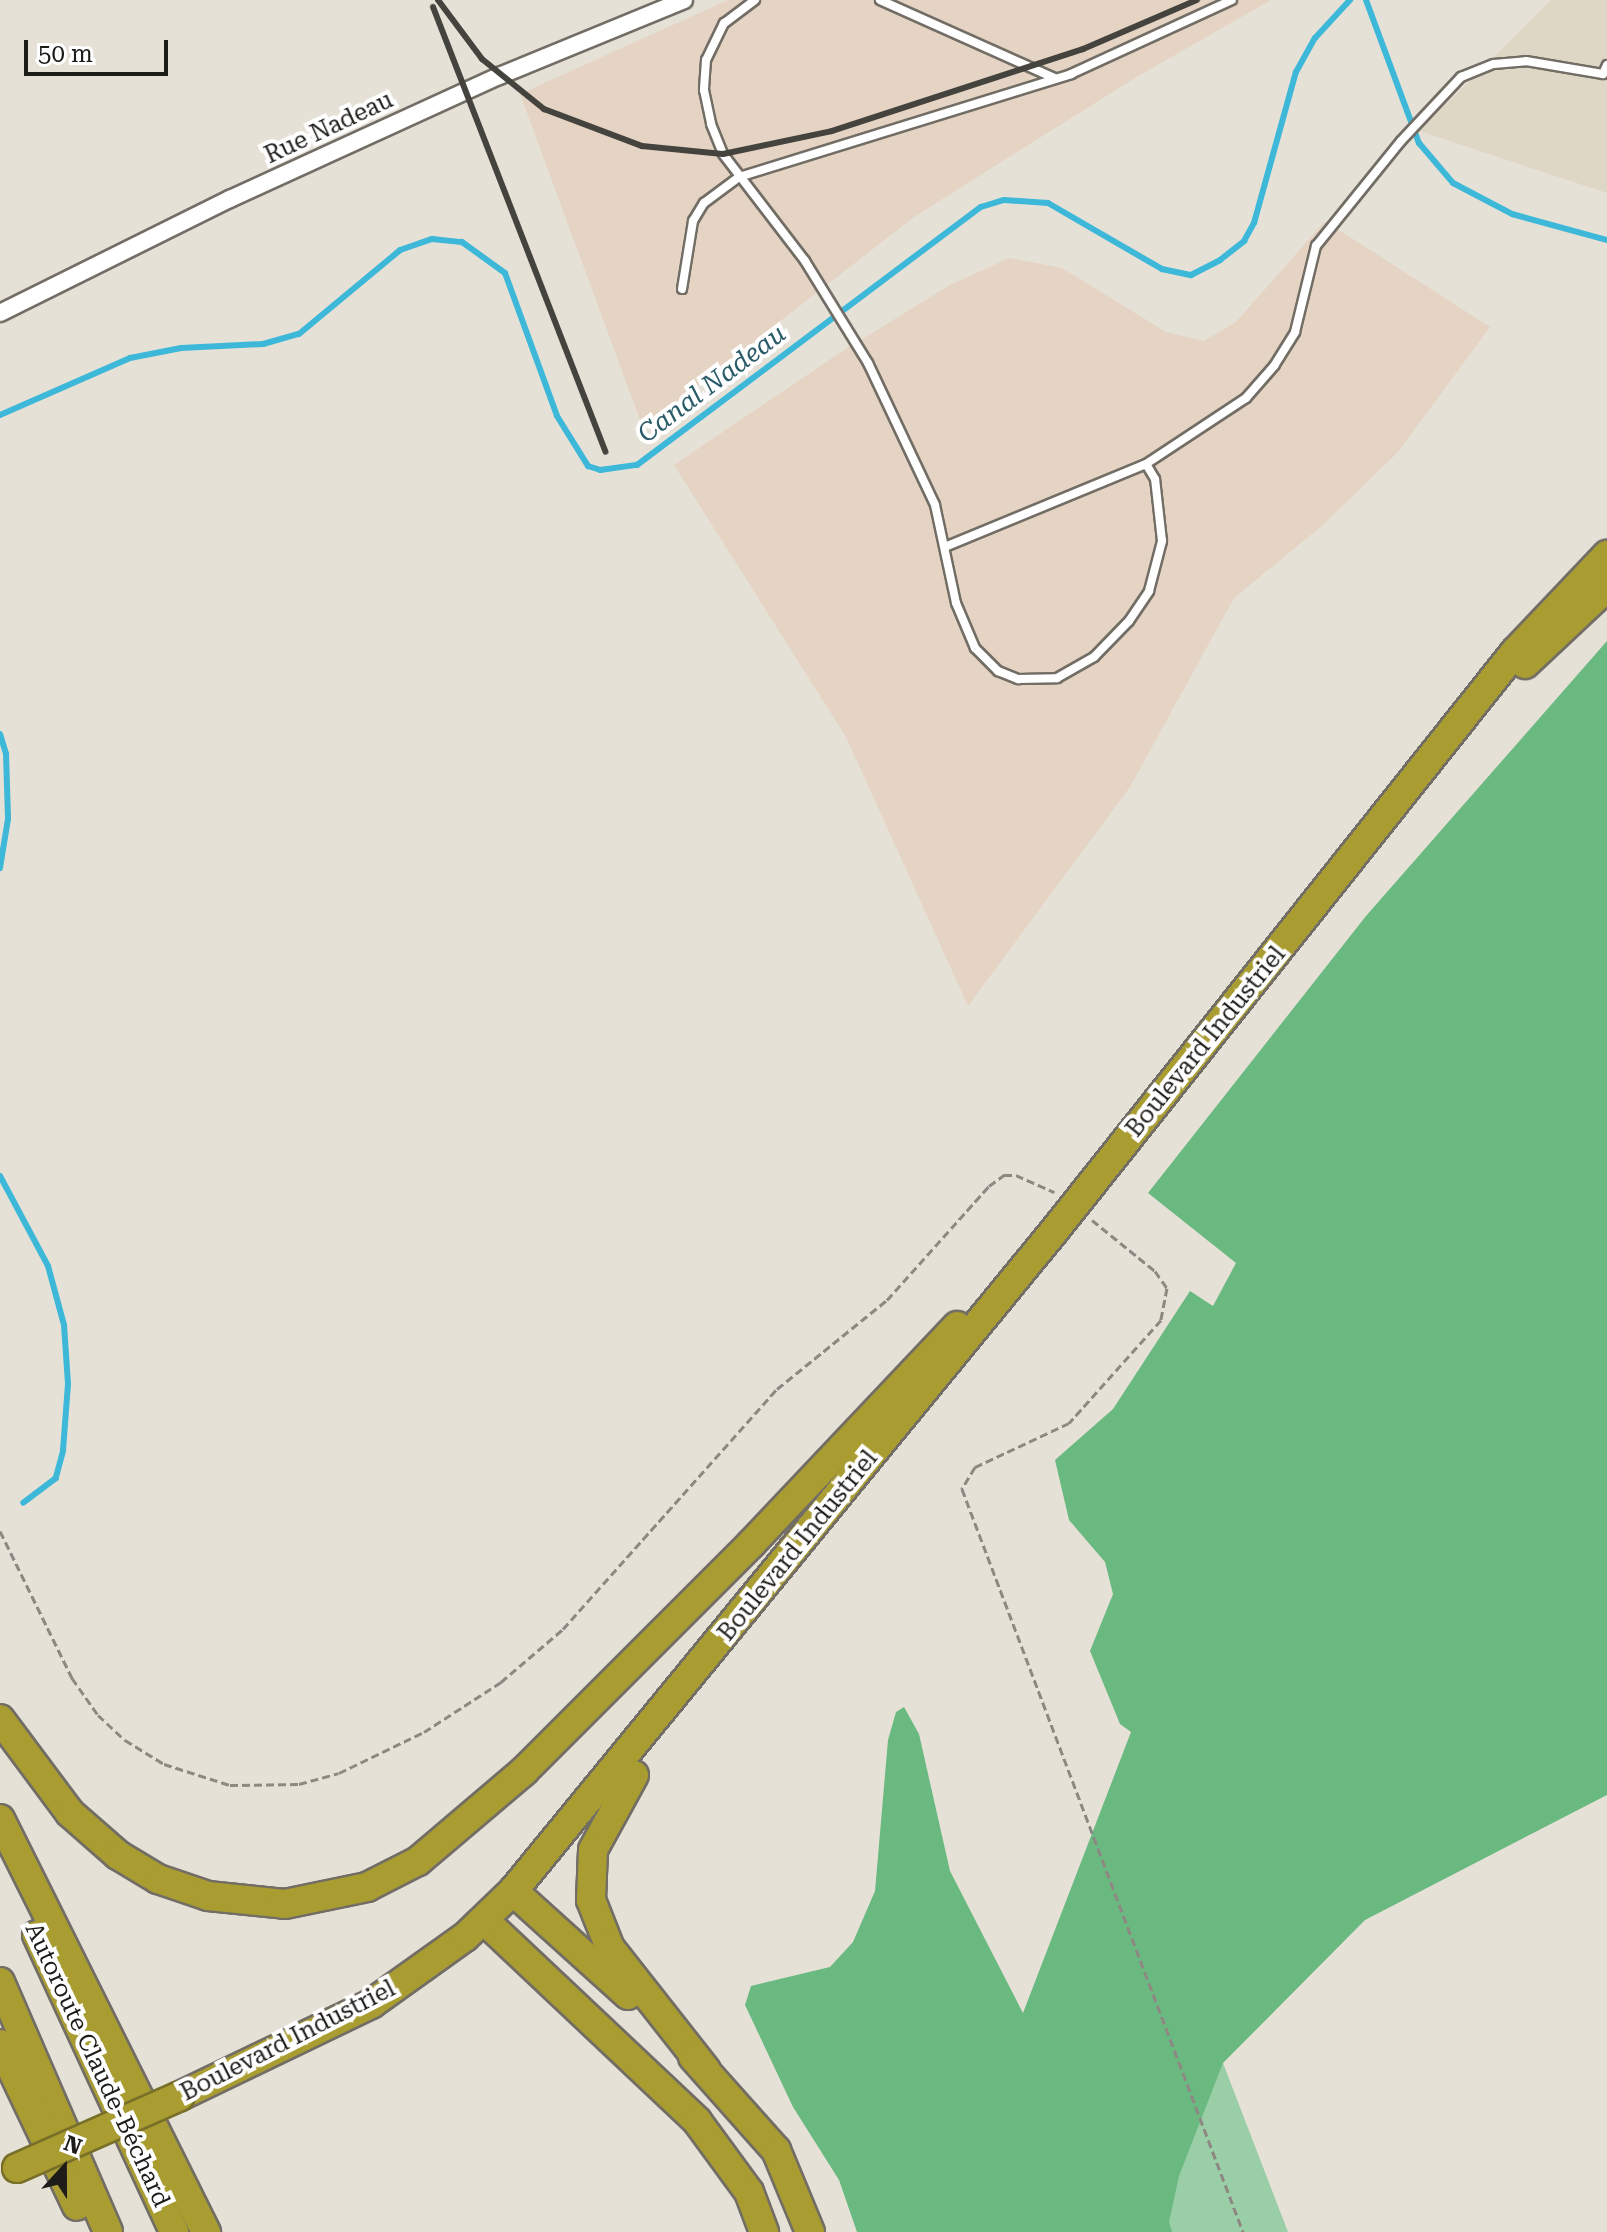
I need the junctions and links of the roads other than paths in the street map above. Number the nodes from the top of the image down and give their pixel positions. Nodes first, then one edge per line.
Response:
1 (684, 0) edge
2 (755, 0) edge
3 (880, 0) edge
4 (1232, 0) edge
5 (1607, 65) edge
6 (1054, 78) junction
7 (739, 177) junction
8 (682, 289) dead end
9 (0, 313) edge
10 (1146, 464) junction
11 (947, 546) junction
12 (1607, 555) edge
13 (1607, 587) edge
14 (1451, 738) junction
15 (1055, 1230) junction
16 (780, 1569) junction
17 (0, 1719) edge
18 (0, 1819) edge
19 (0, 1854) edge
20 (513, 1891) junction
21 (484, 1920) junction
22 (0, 1982) edge
23 (0, 2044) edge
24 (706, 2070) junction
25 (8, 2172) edge
26 (89, 2232) edge
27 (108, 2232) edge
28 (174, 2232) edge
29 (206, 2232) edge
30 (764, 2232) edge
31 (810, 2232) edge

1 - 9 street, Rue Nadeau
2 - 7 lane
3 - 6 lane
4 - 6 lane
5 - 10 lane
6 - 7 lane
7 - 8 lane
7 - 11 lane
10 - 11 lane
10 - 11 lane
12 - 14 highway, Boulevard Industriel
13 - 14 highway, Boulevard Industriel
14 - 15 highway, Boulevard Industriel
15 - 16 highway, Boulevard Industriel
15 - 17 highway
16 - 20 highway, Boulevard Industriel
16 - 24 highway
18 - 29 highway
19 - 28 highway, Autoroute Claude-Béchard
20 - 21 highway, Boulevard Industriel
20 - 24 highway
21 - 25 highway, Boulevard Industriel, bridge
21 - 30 highway
22 - 27 highway
23 - 26 highway
24 - 31 highway

